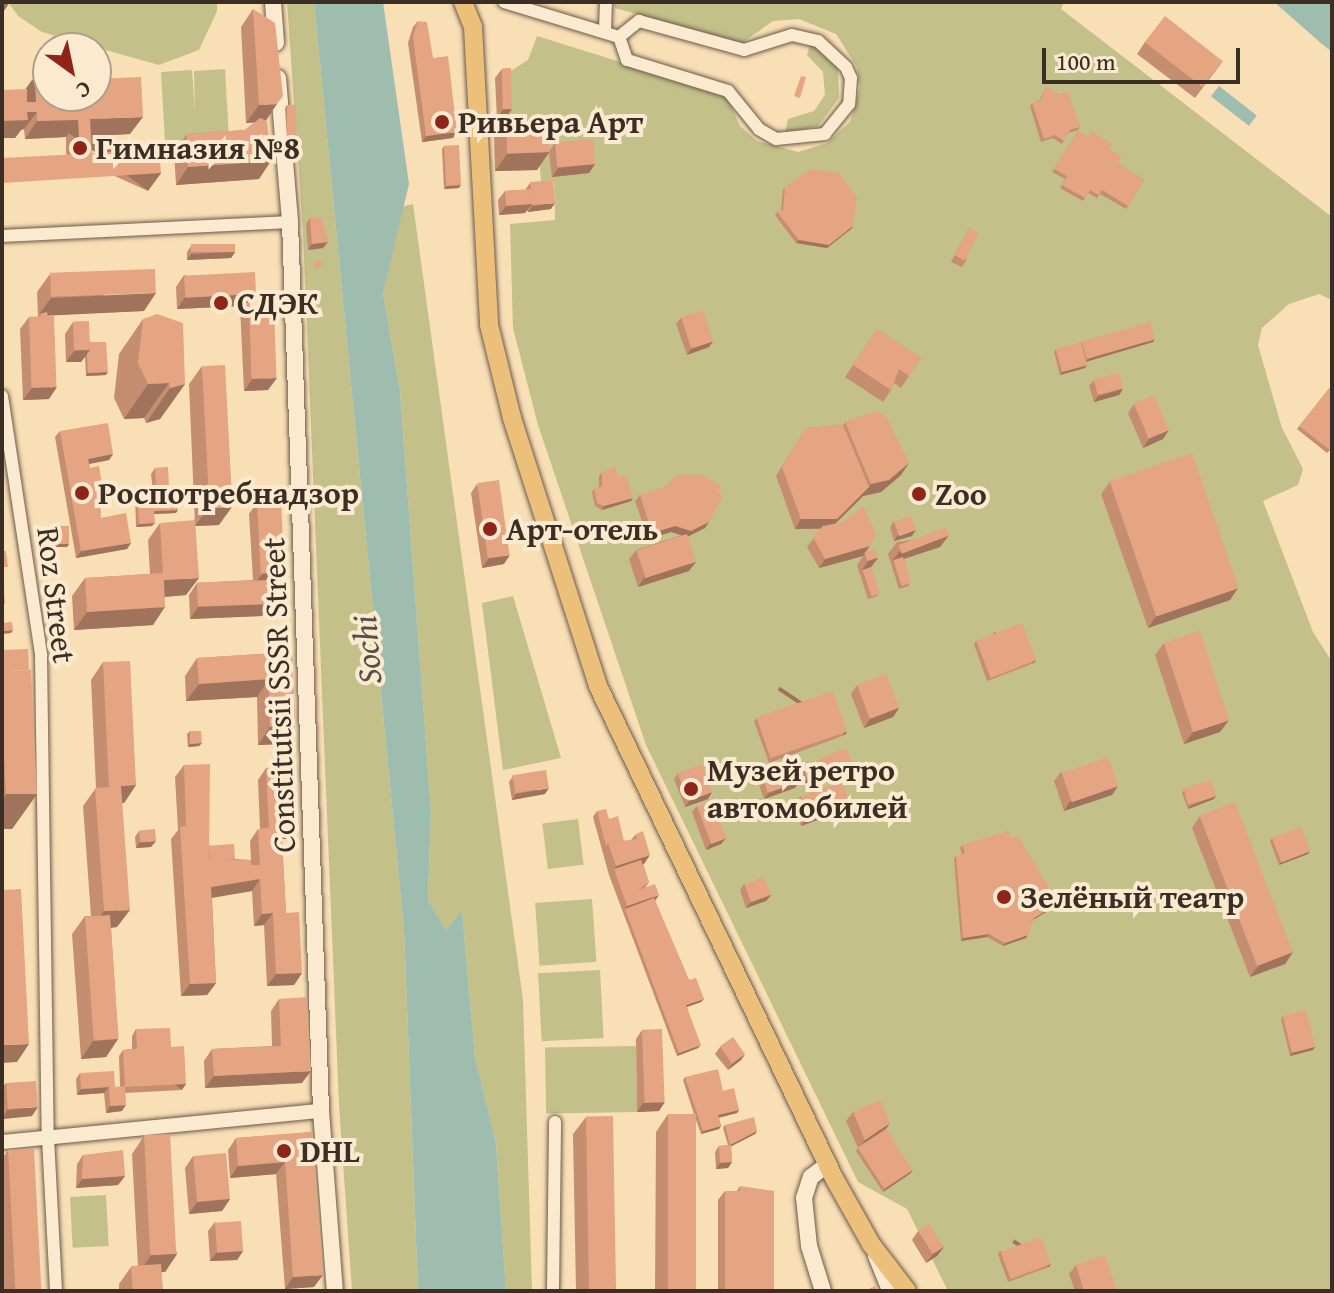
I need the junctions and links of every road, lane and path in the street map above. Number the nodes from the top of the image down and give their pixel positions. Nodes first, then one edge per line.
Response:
1 (273, 2) edge
2 (463, 2) edge
3 (504, 2) edge
4 (606, 2) edge
5 (605, 30) junction
6 (619, 37) junction
7 (290, 222) junction
8 (2, 236) edge
9 (2, 396) edge
10 (321, 1111) junction
11 (555, 1122) dead end
12 (48, 1138) junction
13 (2, 1142) edge
14 (827, 1165) junction
15 (871, 1244) junction
16 (56, 1291) edge
17 (335, 1291) edge
18 (553, 1291) edge
19 (823, 1291) edge
20 (889, 1291) edge
21 (907, 1291) edge

1 - 7 main road, Constitutsii SSSR Street
2 - 14 main road
3 - 5 street
4 - 5 street
5 - 6 street
6 - 6 street
7 - 8 street
7 - 10 main road, Constitutsii SSSR Street
9 - 12 street, Roz Street
10 - 12 street
10 - 17 main road, Constitutsii SSSR Street
11 - 18 street
12 - 13 street
12 - 16 street, Roz Street
14 - 15 main road
14 - 19 main road
15 - 20 street
15 - 21 main road

